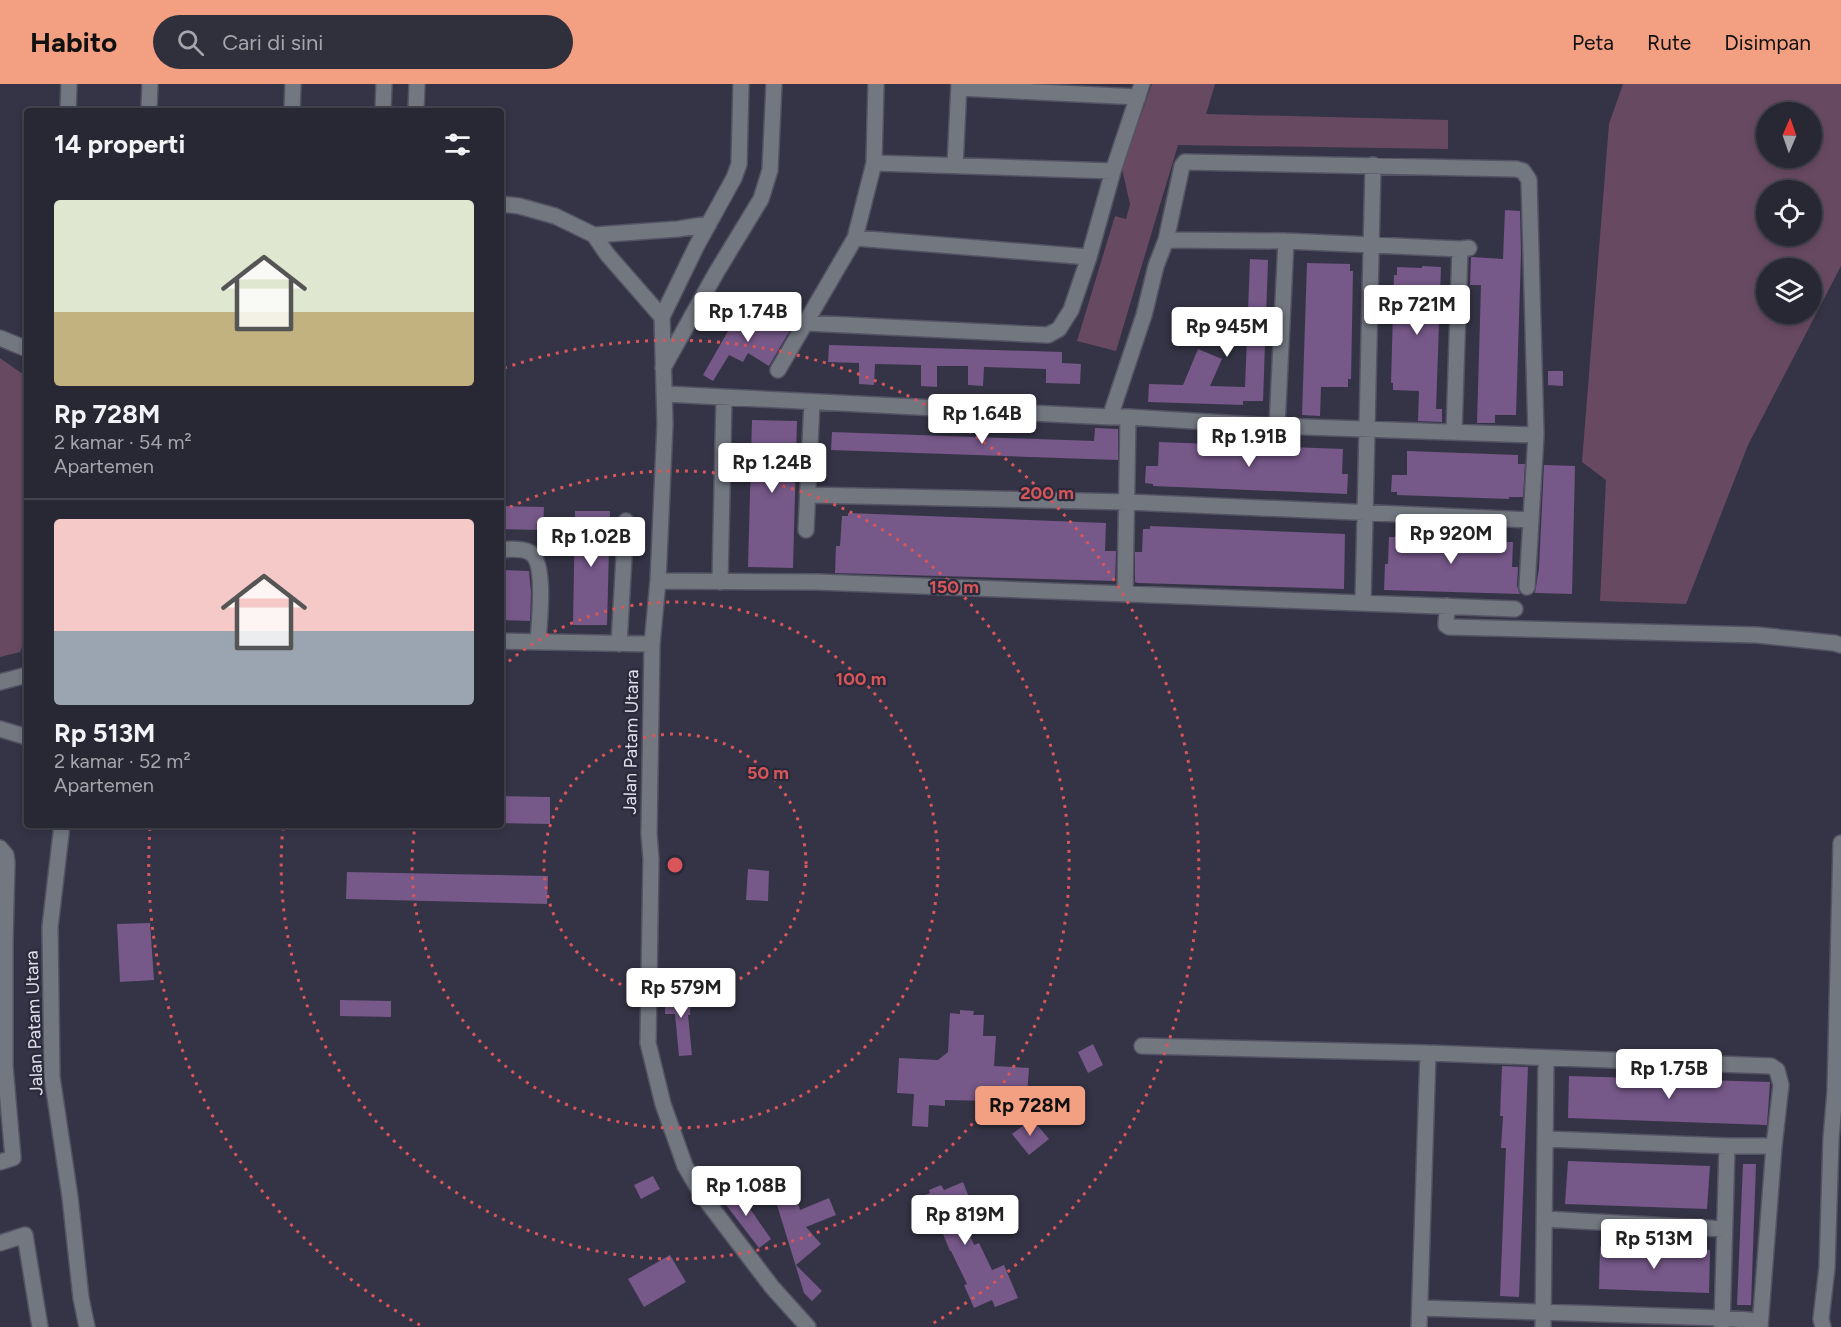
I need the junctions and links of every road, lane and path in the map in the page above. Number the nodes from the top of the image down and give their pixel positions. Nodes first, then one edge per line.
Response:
1 (69, 84) edge
2 (150, 84) edge
3 (293, 84) edge
4 (384, 84) edge
5 (417, 84) edge
6 (741, 84) edge
7 (774, 84) edge
8 (876, 84) edge
9 (959, 86) edge
10 (1140, 91) edge
11 (68, 108) edge
12 (149, 108) edge
13 (292, 108) edge
14 (382, 108) edge
15 (416, 108) edge
16 (874, 163) junction
17 (1373, 165) junction
18 (955, 166) junction
19 (1113, 171) junction
20 (504, 204) edge
21 (709, 224) junction
22 (594, 235) junction
23 (855, 238) junction
24 (1166, 240) junction
25 (1286, 241) junction
26 (1372, 244) junction
27 (1089, 256) junction
28 (662, 317) junction
29 (806, 323) junction
30 (0, 338) edge
31 (24, 348) edge
32 (663, 370) junction
33 (778, 370) dead end
34 (665, 394) junction
35 (724, 398) junction
36 (812, 402) junction
37 (1110, 417) junction
38 (1128, 417) junction
39 (1276, 426) junction
40 (1367, 428) junction
41 (1454, 432) junction
42 (1536, 435) junction
43 (808, 495) junction
44 (1128, 502) junction
45 (1365, 513) junction
46 (626, 520) dead end
47 (1531, 520) junction
48 (806, 530) dead end
49 (504, 550) edge
50 (658, 581) junction
51 (720, 582) junction
52 (1527, 587) dead end
53 (1125, 594) junction
54 (1363, 603) junction
55 (1447, 606) junction
56 (1515, 609) dead end
57 (504, 641) edge
58 (538, 642) junction
59 (619, 644) junction
60 (652, 645) junction
61 (1841, 645) edge
62 (24, 676) edge
63 (0, 682) edge
64 (0, 729) edge
65 (24, 737) edge
66 (62, 828) edge
67 (1841, 843) edge
68 (0, 848) edge
69 (1840, 884) edge
70 (2, 943) edge
71 (1142, 1046) dead end
72 (1428, 1053) junction
73 (1546, 1058) junction
74 (3, 1067) edge
75 (1838, 1092) edge
76 (1546, 1139) junction
77 (1836, 1139) edge
78 (1727, 1146) junction
79 (1773, 1146) junction
80 (0, 1162) edge
81 (1544, 1219) junction
82 (1724, 1229) junction
83 (0, 1243) edge
84 (1834, 1269) edge
85 (1420, 1308) junction
86 (1544, 1320) edge
87 (1722, 1322) edge
88 (1760, 1324) edge
89 (40, 1327) edge
90 (87, 1327) edge
91 (808, 1327) edge
92 (1419, 1327) edge
93 (1823, 1327) edge

1 - 11 street
2 - 12 street
3 - 13 street
4 - 14 street
5 - 15 street
6 - 21 street
7 - 32 street
8 - 16 street
9 - 10 street
9 - 18 street
10 - 19 street
16 - 18 street
16 - 23 street
17 - 24 street
17 - 26 street
17 - 42 street
18 - 19 street
19 - 27 street
20 - 22 street
21 - 22 street
21 - 28 street
22 - 28 street
23 - 27 street
23 - 29 street
24 - 25 street
24 - 37 street
25 - 26 street
25 - 39 street
26 - 40 street
26 - 41 street
27 - 29 street
28 - 32 street, Jalan Patam Utara
29 - 33 street
30 - 31 street
32 - 34 street, Jalan Patam Utara
34 - 35 street
34 - 50 street, Jalan Patam Utara
35 - 36 street
35 - 51 street
36 - 37 street
36 - 43 street
37 - 38 street
38 - 39 street
38 - 44 street
39 - 40 street
40 - 41 street
40 - 45 street
41 - 42 street
42 - 47 street
43 - 44 street
43 - 48 street
44 - 45 street
44 - 53 street
45 - 47 street
45 - 54 street
46 - 59 street
47 - 52 street
49 - 58 street
50 - 51 street
50 - 60 street, Jalan Patam Utara
51 - 53 street
53 - 54 street
54 - 55 street
55 - 56 street
55 - 61 street
57 - 58 street
58 - 59 street
59 - 60 street
60 - 91 street, Jalan Patam Utara
62 - 63 street
64 - 65 street
66 - 90 street, Jalan Patam Utara
67 - 69 street
68 - 70 street
69 - 75 street
70 - 74 street
71 - 72 street
72 - 73 street
72 - 85 street
73 - 76 street
73 - 79 street
74 - 80 street
75 - 77 street
76 - 78 street
76 - 81 street
77 - 84 street
78 - 79 street
78 - 82 street
79 - 88 street
81 - 82 street
81 - 86 street
82 - 87 street
83 - 89 street
84 - 93 street
85 - 86 street
85 - 92 street
86 - 87 street
87 - 88 street

